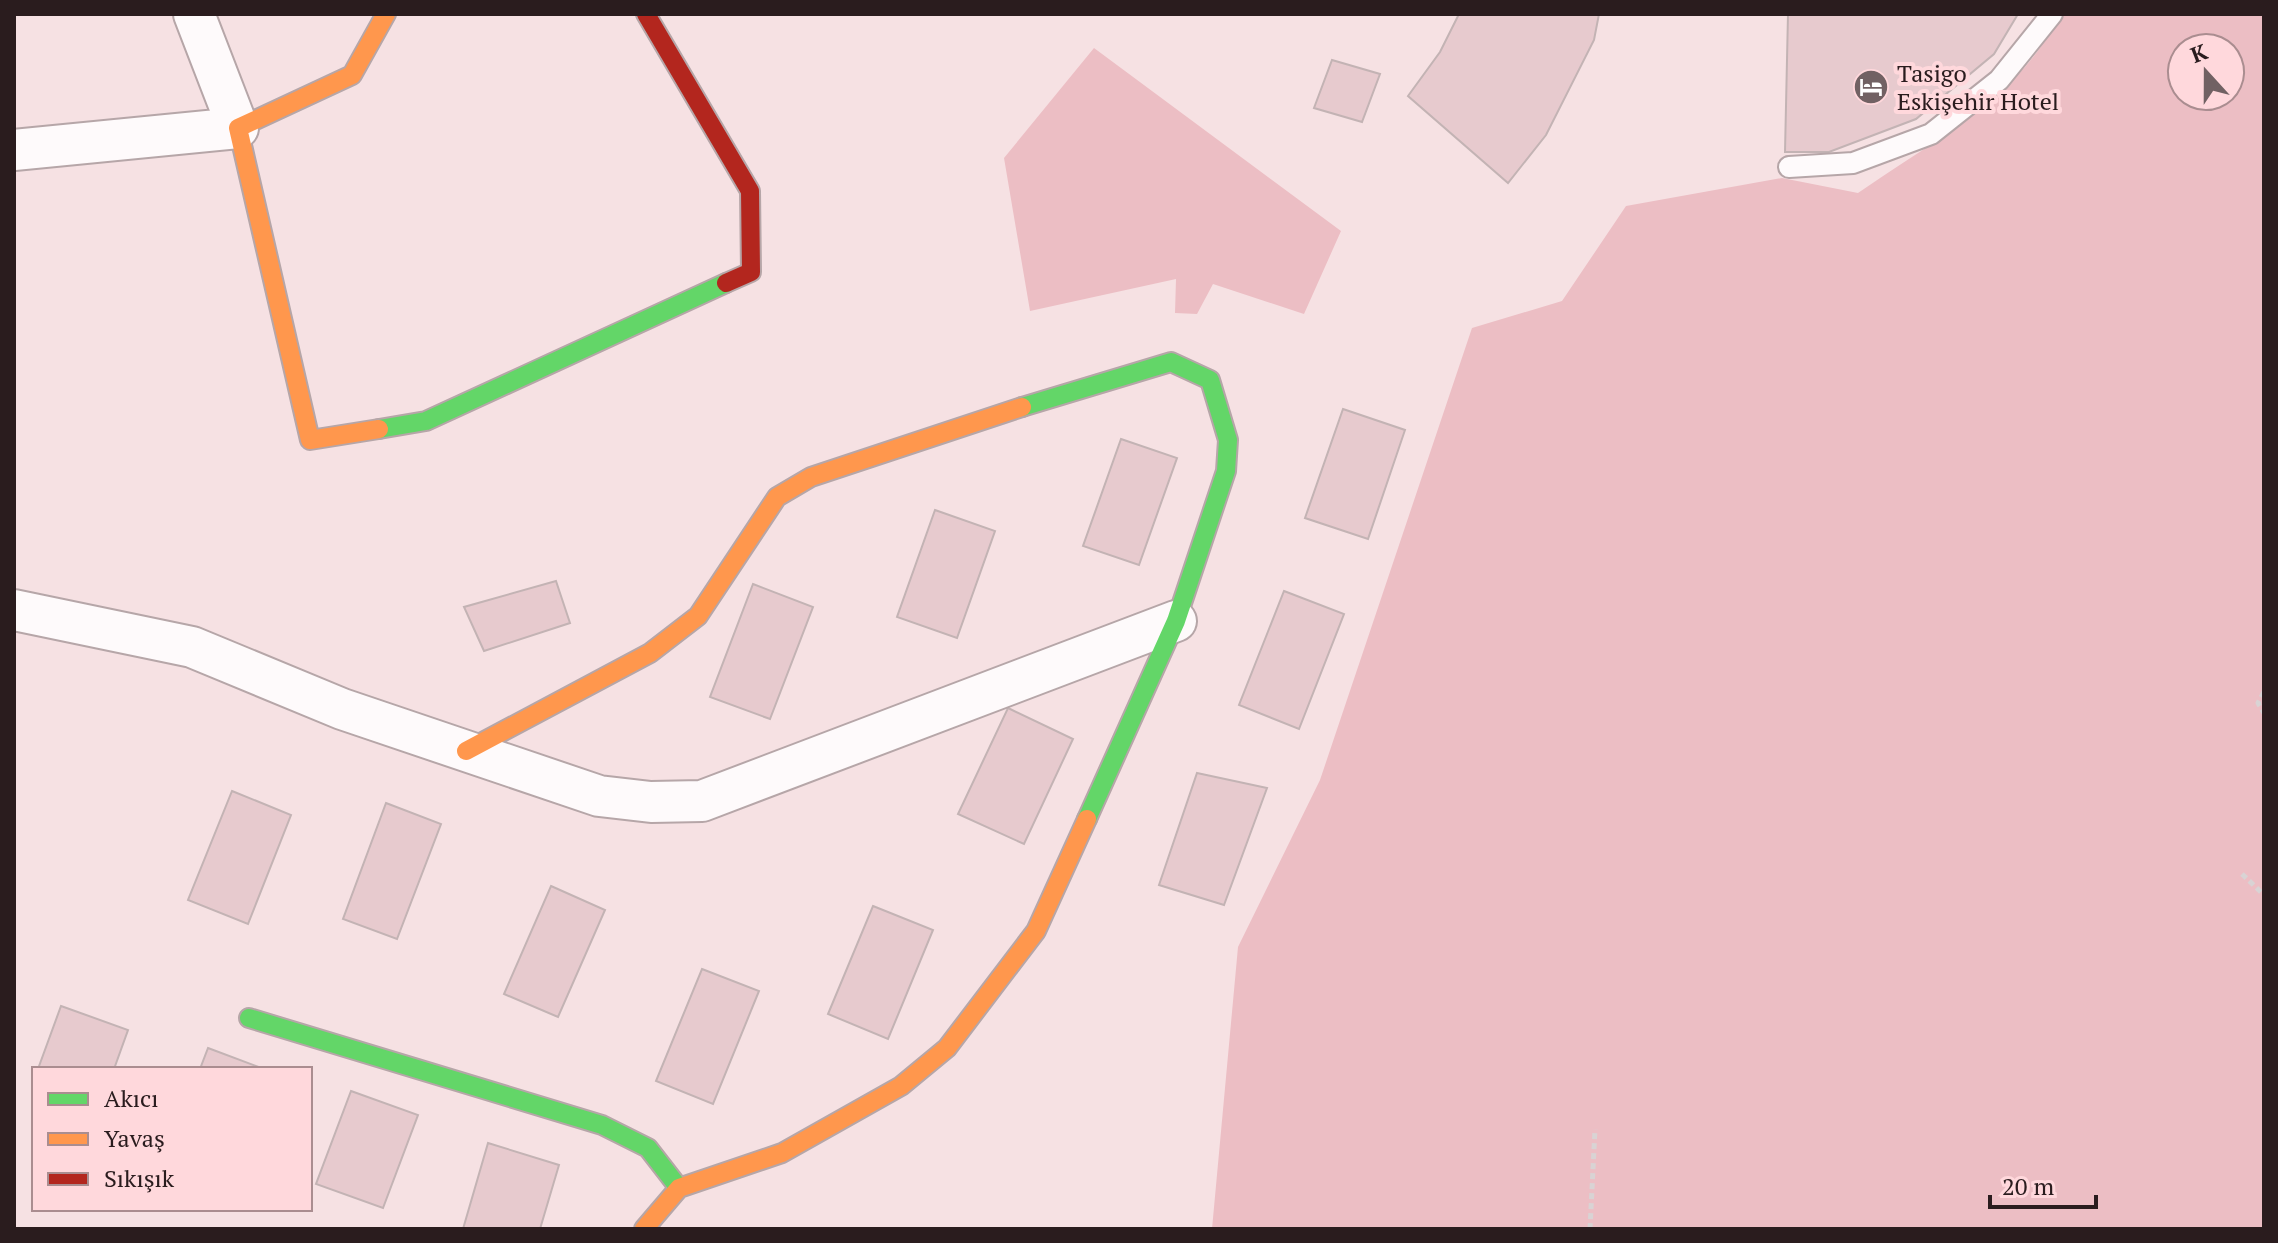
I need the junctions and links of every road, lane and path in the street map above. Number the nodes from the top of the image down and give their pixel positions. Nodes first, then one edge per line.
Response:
1 (194, 14) edge
2 (386, 14) edge
3 (646, 14) edge
4 (2052, 14) edge
5 (238, 128) junction
6 (14, 150) edge
7 (1789, 167) dead end
8 (14, 610) edge
9 (1176, 621) junction
10 (2264, 692) edge
11 (2264, 713) edge
12 (466, 751) junction
13 (2242, 874) dead end
14 (2264, 895) edge
15 (249, 1018) dead end
16 (1595, 1129) dead end
17 (679, 1188) junction
18 (644, 1229) edge
19 (1590, 1229) edge

1 - 5 street
2 - 5 street
3 - 5 street
4 - 7 lane
5 - 6 street
8 - 12 street
9 - 12 street
9 - 12 street
9 - 17 street
10 - 11 path
13 - 14 path
15 - 17 street
16 - 19 path
17 - 18 street

